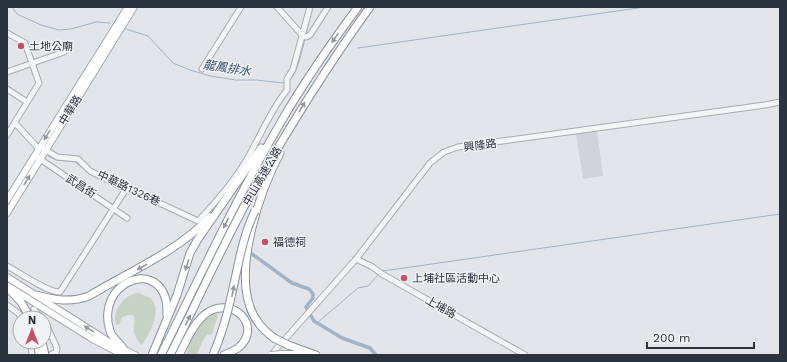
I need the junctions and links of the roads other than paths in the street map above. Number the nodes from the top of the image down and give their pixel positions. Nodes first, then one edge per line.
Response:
1 (128, 7) edge
2 (134, 7) edge
3 (241, 7) edge
4 (277, 7) edge
5 (310, 7) edge
6 (328, 7) edge
7 (358, 7) edge
8 (370, 7) edge
9 (7, 33) edge
10 (303, 36) junction
11 (64, 52) dead end
12 (32, 64) junction
13 (202, 69) dead end
14 (7, 72) edge
15 (7, 89) edge
16 (27, 102) junction
17 (780, 102) edge
18 (285, 116) junction
19 (15, 122) junction
20 (292, 126) junction
21 (8, 132) edge
22 (41, 148) junction
23 (37, 157) junction
24 (234, 188) junction
25 (124, 191) junction
26 (7, 200) edge
27 (114, 208) junction
28 (255, 211) junction
29 (7, 213) edge
30 (127, 218) dead end
31 (356, 259) junction
32 (7, 266) edge
33 (7, 273) edge
34 (7, 277) edge
35 (7, 286) edge
36 (36, 295) junction
37 (21, 302) junction
38 (26, 310) edge
39 (27, 310) edge
40 (168, 318) junction
41 (52, 338) edge
42 (123, 352) edge
43 (49, 354) edge
44 (152, 354) edge
45 (135, 355) edge
46 (161, 355) edge
47 (170, 355) edge
48 (179, 355) edge
49 (213, 355) edge
50 (224, 355) edge
51 (271, 355) edge
52 (316, 355) edge
53 (319, 355) edge
54 (526, 355) edge

1 -> 22 main road, 中華路
2 - 22 main road, 中華路
3 - 13 street
4 - 10 street
5 - 10 street
6 - 10 street
7 -> 18 highway, 中山高速公路
20 -> 8 highway, 中山高速公路
9 - 12 street
10 - 25 street, 中華路1326巷
11 - 12 street
12 - 14 street
12 - 16 street
15 - 16 street
16 - 19 street
17 - 31 street, 興隆路
18 - 24 highway
18 -> 46 highway, 中山高速公路
19 - 21 street
19 - 22 street
20 - 28 highway
47 -> 20 highway, 中山高速公路
22 - 23 main road, 中華路
22 - 25 street, 中華路1326巷
23 - 26 main road, 中華路
23 - 27 street, 武昌街
29 -> 23 main road, 中華路
24 -> 36 highway
24 -> 40 highway
25 - 27 street
27 - 30 street, 武昌街
27 - 32 street
49 -> 28 highway, bridge
28 - 52 highway, bridge
31 - 51 street, 興隆路
31 - 54 street, 上埔路
33 - 36 main road
34 - 36 main road
35 - 37 highway
35 - 42 main road
42 -> 36 main road
37 - 38 highway
37 - 39 highway
40 - 42 highway
40 - 44 highway
41 - 43 street
42 - 45 main road
48 - 50 highway
51 - 52 main road, bridge
52 - 53 main road

